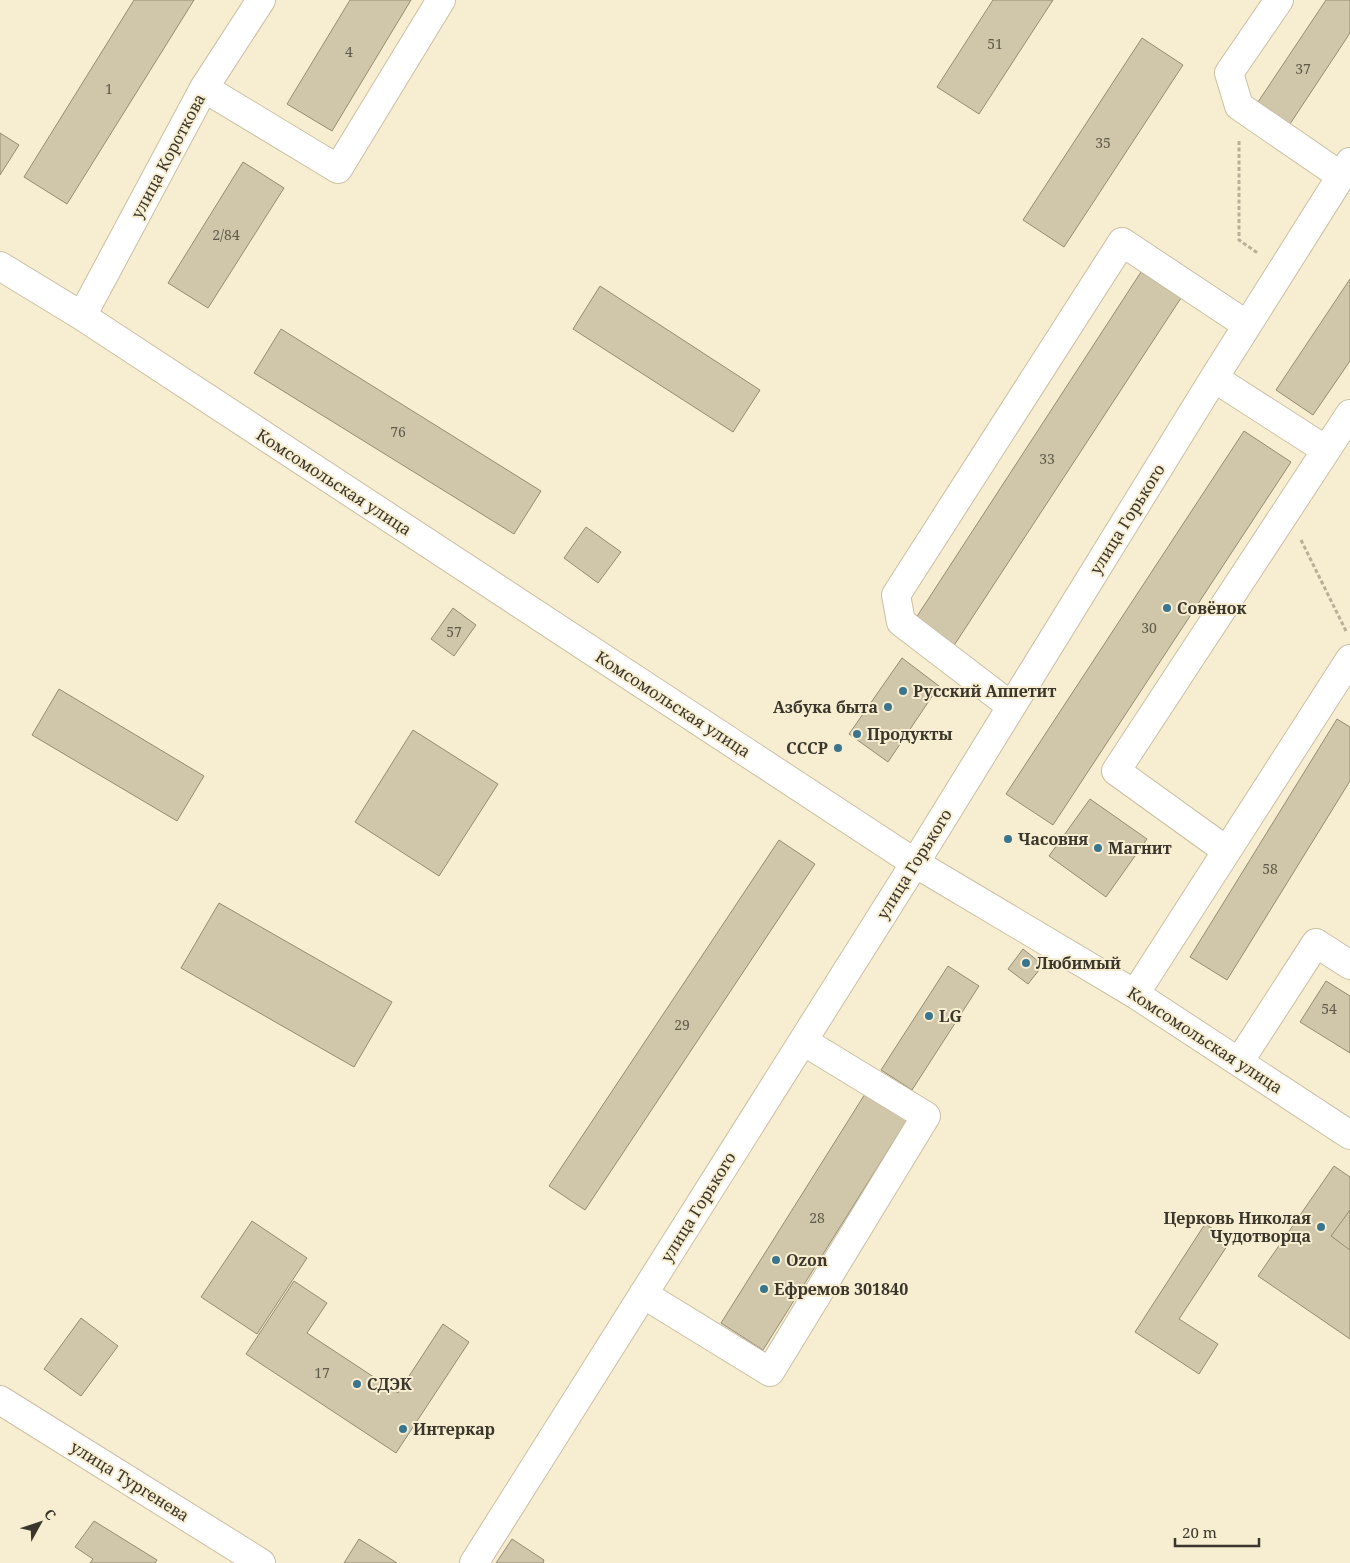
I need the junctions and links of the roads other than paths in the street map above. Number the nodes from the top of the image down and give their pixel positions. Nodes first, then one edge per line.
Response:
1 (262, 0) edge
2 (441, 0) edge
3 (1279, 0) edge
4 (204, 88) junction
5 (1345, 169) edge
6 (0, 266) edge
7 (82, 316) junction
8 (1247, 325) junction
9 (1214, 378) junction
10 (1350, 414) edge
11 (1326, 450) junction
12 (1350, 659) edge
13 (1012, 706) junction
14 (1227, 850) junction
15 (915, 863) junction
16 (1350, 965) edge
17 (1135, 994) junction
18 (803, 1041) junction
19 (1239, 1062) junction
20 (1350, 1135) edge
21 (643, 1294) junction
22 (0, 1400) edge
23 (260, 1563) edge
24 (474, 1563) edge

1 - 4 street, улица Короткова
2 - 4 street
3 - 5 street
4 - 7 street, улица Короткова
5 - 8 street, улица Горького
6 - 7 street, Комсомольская улица
7 - 15 street, Комсомольская улица
8 - 9 street, улица Горького
8 - 13 street
9 - 11 street
9 - 13 street, улица Горького
10 - 11 street
11 - 14 street
12 - 14 street
13 - 15 street, улица Горького
14 - 17 street
15 - 17 street, Комсомольская улица
15 - 18 street, улица Горького
16 - 19 street
17 - 19 street, Комсомольская улица
18 - 21 street, улица Горького
18 - 21 street
19 - 20 street, Комсомольская улица
21 - 24 street, улица Горького
22 - 23 street, улица Тургенева

